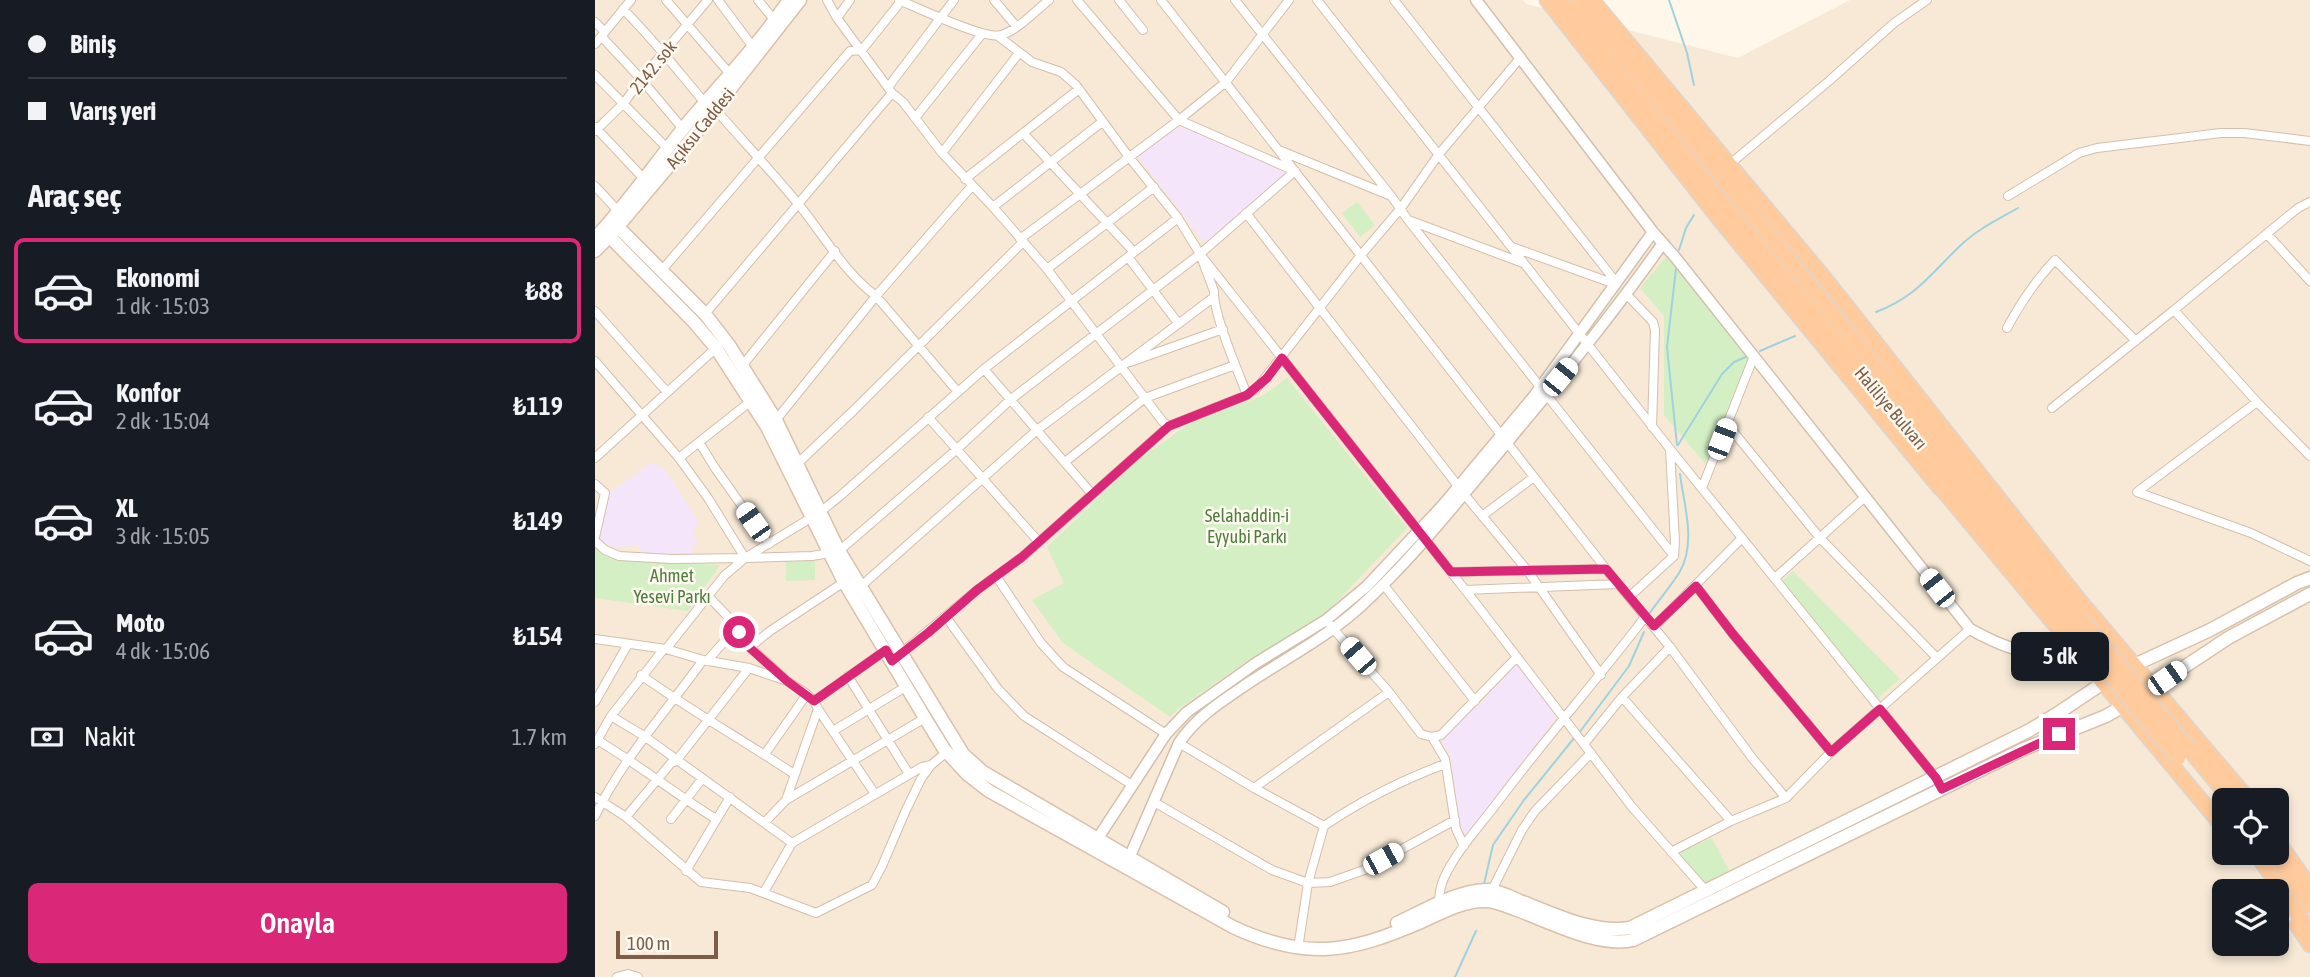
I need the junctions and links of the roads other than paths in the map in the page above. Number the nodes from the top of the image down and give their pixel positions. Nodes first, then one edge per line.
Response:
1 (666, 0) edge
2 (708, 0) edge
3 (717, 0) edge
4 (758, 0) edge
5 (789, 0) edge
6 (800, 0) edge
7 (827, 0) edge
8 (850, 0) edge
9 (900, 0) edge
10 (954, 0) edge
11 (994, 0) edge
12 (1049, 0) edge
13 (1077, 0) edge
14 (1119, 0) edge
15 (1161, 0) edge
16 (1235, 0) edge
17 (1289, 0) edge
18 (1317, 0) edge
19 (1394, 0) edge
20 (1476, 0) edge
21 (1547, 0) edge
22 (1560, 0) edge
23 (1578, 0) edge
24 (1592, 0) edge
25 (1927, 0) edge
26 (627, 3) edge
27 (941, 17) junction
28 (837, 18) junction
29 (775, 20) junction
30 (595, 23) edge
31 (688, 24) junction
32 (1016, 26) junction
33 (1143, 30) dead end
34 (982, 34) junction
35 (1262, 34) junction
36 (603, 35) junction
37 (997, 36) junction
38 (595, 44) edge
39 (753, 47) junction
40 (862, 50) junction
41 (1019, 53) junction
42 (663, 54) junction
43 (1521, 57) junction
44 (730, 74) junction
45 (595, 75) edge
46 (641, 79) junction
47 (1226, 82) junction
48 (1615, 85) junction
49 (890, 89) junction
50 (1079, 89) junction
51 (624, 103) junction
52 (710, 106) junction
53 (1478, 107) junction
54 (915, 118) junction
55 (1179, 120) junction
56 (1102, 122) junction
57 (596, 129) edge
58 (683, 129) junction
59 (1023, 133) junction
60 (2310, 141) edge
61 (668, 149) junction
62 (1278, 150) junction
63 (941, 153) junction
64 (1439, 154) junction
65 (1129, 157) junction
66 (758, 159) junction
67 (1050, 162) junction
68 (1726, 170) junction
69 (1295, 171) junction
70 (965, 179) junction
71 (645, 180) junction
72 (595, 186) edge
73 (971, 187) junction
74 (1153, 187) junction
75 (1710, 187) junction
76 (1079, 194) junction
77 (2008, 196) dead end
78 (1392, 197) junction
79 (2310, 202) edge
80 (798, 204) junction
81 (993, 207) junction
82 (1401, 208) junction
83 (1246, 214) junction
84 (1178, 218) junction
85 (1408, 220) junction
86 (1106, 222) junction
87 (610, 227) edge
88 (1653, 232) junction
89 (2267, 234) junction
90 (1021, 241) junction
91 (1663, 243) junction
92 (1512, 247) junction
93 (595, 251) edge
94 (835, 251) junction
95 (1131, 254) junction
96 (1200, 254) junction
97 (1361, 255) junction
98 (1525, 263) junction
99 (1047, 269) junction
100 (662, 270) junction
101 (2310, 281) edge
102 (1616, 283) junction
103 (1153, 290) junction
104 (1626, 294) junction
105 (876, 296) junction
106 (1214, 297) junction
107 (1072, 300) junction
108 (1321, 309) junction
109 (2174, 310) junction
110 (595, 311) edge
111 (705, 314) junction
112 (1178, 323) junction
113 (2007, 328) dead end
114 (1223, 329) junction
115 (1095, 333) junction
116 (1584, 339) junction
117 (2136, 341) junction
118 (918, 346) junction
119 (716, 348) junction
120 (1867, 355) junction
121 (1754, 356) junction
122 (1282, 358) junction
123 (595, 361) edge
124 (1853, 363) junction
125 (1121, 365) junction
126 (1235, 365) junction
127 (742, 366) junction
128 (984, 369) junction
129 (667, 391) junction
130 (1543, 391) junction
131 (958, 392) junction
132 (1247, 395) junction
133 (1145, 398) junction
134 (1010, 400) junction
135 (751, 401) junction
136 (2257, 402) junction
137 (2052, 408) dead end
138 (642, 414) junction
139 (928, 418) junction
140 (776, 420) junction
141 (1727, 424) junction
142 (1169, 426) junction
143 (1653, 427) junction
144 (1037, 430) junction
145 (1943, 430) junction
146 (1504, 439) junction
147 (699, 442) junction
148 (595, 445) edge
149 (1669, 449) junction
150 (956, 450) junction
151 (598, 455) edge
152 (2310, 456) edge
153 (679, 458) junction
154 (1065, 462) junction
155 (796, 464) junction
156 (1534, 477) junction
157 (984, 479) junction
158 (595, 484) edge
159 (1702, 488) junction
160 (1940, 488) junction
161 (1461, 490) junction
162 (1092, 494) junction
163 (1865, 497) junction
164 (815, 515) junction
165 (1482, 516) junction
166 (1421, 535) junction
167 (1742, 538) junction
168 (1820, 538) junction
169 (595, 539) edge
170 (1038, 541) junction
171 (769, 544) junction
172 (834, 552) junction
173 (1674, 556) junction
174 (745, 558) junction
175 (2310, 561) edge
176 (1606, 569) junction
177 (1527, 570) junction
178 (1451, 572) junction
179 (996, 576) junction
180 (1775, 578) junction
181 (2310, 578) edge
182 (844, 582) junction
183 (1383, 584) junction
184 (1618, 584) junction
185 (1696, 586) junction
186 (860, 587) junction
187 (1539, 587) junction
188 (1465, 590) junction
189 (2310, 594) edge
190 (708, 596) junction
191 (1629, 597) junction
192 (946, 617) junction
193 (1645, 617) junction
194 (1326, 620) junction
195 (2076, 623) junction
196 (1654, 626) junction
197 (736, 628) junction
198 (1334, 629) junction
199 (1970, 629) junction
200 (595, 639) edge
201 (628, 645) junction
202 (1670, 647) junction
203 (750, 648) junction
204 (664, 649) junction
205 (2074, 650) junction
206 (893, 655) junction
207 (1517, 657) junction
208 (1937, 658) junction
209 (705, 660) junction
210 (2133, 664) junction
211 (749, 668) junction
212 (641, 675) junction
213 (1601, 675) junction
214 (848, 676) junction
215 (787, 681) junction
216 (2103, 683) junction
217 (907, 685) junction
218 (2154, 687) junction
219 (1389, 692) junction
220 (807, 694) junction
221 (1622, 697) junction
222 (675, 699) junction
223 (1475, 701) junction
224 (595, 702) edge
225 (816, 705) junction
226 (2122, 707) junction
227 (869, 709) junction
228 (1880, 709) junction
229 (611, 716) junction
230 (925, 718) junction
231 (1567, 720) junction
232 (708, 721) junction
233 (599, 728) edge
234 (833, 731) junction
235 (1166, 734) junction
236 (644, 736) junction
237 (1431, 737) junction
238 (888, 741) junction
239 (1582, 741) junction
240 (596, 742) edge
241 (1179, 743) junction
242 (947, 752) junction
243 (1831, 752) junction
244 (1591, 753) junction
245 (765, 754) junction
246 (2183, 754) junction
247 (628, 758) junction
248 (676, 761) junction
249 (853, 762) junction
250 (1445, 764) junction
251 (931, 765) junction
252 (794, 774) junction
253 (909, 775) junction
254 (702, 779) junction
255 (658, 780) junction
256 (1939, 783) junction
257 (1132, 785) junction
258 (1254, 788) junction
259 (2218, 788) edge
260 (2239, 788) edge
261 (875, 794) junction
262 (2212, 796) edge
263 (730, 797) junction
264 (1786, 798) junction
265 (599, 799) edge
266 (686, 800) junction
267 (786, 800) junction
268 (1154, 802) junction
269 (2212, 814) edge
270 (595, 816) edge
271 (626, 817) junction
272 (671, 819) dead end
273 (716, 819) junction
274 (1455, 820) junction
275 (1731, 821) junction
276 (765, 822) junction
277 (1324, 826) junction
278 (1098, 838) junction
279 (792, 843) junction
280 (1464, 846) junction
281 (1671, 852) junction
282 (1130, 856) junction
283 (2289, 857) edge
284 (2264, 865) edge
285 (2282, 865) edge
286 (686, 871) junction
287 (1308, 883) junction
288 (2310, 887) edge
289 (1492, 890) junction
290 (1706, 891) junction
291 (764, 892) junction
292 (1439, 904) junction
293 (2310, 905) edge
294 (2289, 913) edge
295 (2310, 931) edge
296 (1299, 942) junction
297 (2310, 945) edge
298 (617, 977) edge
299 (638, 977) edge

1 - 31 street
2 - 31 street, 2142. sok
3 - 39 street
4 - 29 street
5 - 29 main road, Açıksu Caddesi
6 - 52 main road, Açıksu Caddesi
7 - 28 street
8 - 28 street
9 - 27 street
9 - 40 street
10 - 27 street
11 - 32 street
12 - 32 street
13 - 55 street
14 - 33 street
15 - 47 street
16 - 35 street
17 - 35 street
18 - 64 street
19 - 53 street
20 - 43 street
21 - 48 highway
22 - 75 highway, Haliliye Bulvarı
23 - 68 highway, Haliliye Bulvarı
24 - 68 highway
25 - 68 street
26 - 36 street
26 - 42 street
27 - 34 street
27 - 49 street
28 - 40 street
29 - 39 main road, Açıksu Caddesi
30 - 36 street
31 - 42 street, 2142. sok
31 - 44 street
32 - 37 street
34 - 37 street
34 - 54 street
35 - 47 street
35 - 78 street
36 - 38 street
36 - 46 street
37 - 41 street
39 - 44 main road, Açıksu Caddesi
40 - 49 street
40 - 66 street
41 - 50 street
41 - 63 street
42 - 46 street, 2142. sok
42 - 52 street
43 - 53 street
43 - 88 street
44 - 52 main road, Açıksu Caddesi
45 - 51 street
46 - 51 street, 2142. sok
46 - 58 street
47 - 55 street
47 - 62 street
48 - 75 highway
48 - 160 highway
49 - 54 street
49 - 80 street
50 - 56 street
50 - 59 street
51 - 57 street, 2142. sok
51 - 61 street
52 - 58 main road, Açıksu Caddesi
52 - 66 street
52 - 87 main road, Açıksu Caddesi
53 - 64 street
53 - 102 street
54 - 63 street
55 - 65 street
55 - 69 street
56 - 65 street
56 - 67 street
57 - 71 street
58 - 61 main road, Açıksu Caddesi
59 - 67 street
59 - 70 street
60 - 77 street
61 - 71 main road, Açıksu Caddesi
62 - 69 street
62 - 78 street
63 - 70 street
64 - 82 street
64 - 92 street
65 - 74 street
65 - 76 street
66 - 80 street
66 - 100 street
67 - 76 street
67 - 81 street
68 - 120 highway, Haliliye Bulvarı
68 - 145 highway
69 - 83 street
69 - 97 street
70 - 73 street
71 - 87 main road, Açıksu Caddesi
72 - 87 street
73 - 81 street
73 - 105 street
74 - 84 street
74 - 86 street
75 - 124 highway, Haliliye Bulvarı
76 - 86 street
76 - 90 street
78 - 82 street
79 - 89 street
80 - 94 street
80 - 111 street
81 - 90 street
82 - 85 street
82 - 97 street
83 - 96 street
83 - 108 street
84 - 95 street
84 - 96 street
85 - 98 street
85 - 130 street
86 - 95 street
86 - 99 street
87 - 93 main road, Açıksu Caddesi
87 - 100 main road
87 - 119 main road
88 - 91 street
88 - 102 street
89 - 101 street
89 - 109 street
90 - 99 street
90 - 118 street
91 - 104 street
91 - 121 street
92 - 98 street
92 - 102 street
94 - 105 street
94 - 127 street
95 - 103 street
95 - 107 street
96 - 103 street
96 - 106 street
96 - 122 street
97 - 108 street
97 - 146 street
98 - 116 street
99 - 107 street
100 - 111 main road
102 - 116 street
103 - 112 street
103 - 115 street
104 - 116 street
104 - 143 street
105 - 118 street
105 - 140 street
106 - 112 street
106 - 114 street
107 - 115 street
107 - 128 street
108 - 122 street
108 - 161 street
109 - 117 street
109 - 136 street
110 - 129 street
111 - 127 main road
112 - 125 street
113 - 117 street
114 - 125 street
114 - 126 street
115 - 125 street
115 - 134 street
116 - 130 street
116 - 143 street
117 - 137 street
118 - 131 street
118 - 155 street
119 - 129 street
119 - 135 main road
120 - 145 highway
120 - 195 highway, Haliliye Bulvarı
121 - 141 street
121 - 163 street
122 - 132 street
122 - 166 street
123 - 138 street
124 - 160 highway
124 - 195 highway, Haliliye Bulvarı
125 - 133 street
125 - 144 street
126 - 132 street
126 - 133 street
127 - 140 main road
128 - 131 street
128 - 134 street
129 - 138 street
130 - 146 street
130 - 173 street
131 - 139 street
132 - 142 street
133 - 142 street
133 - 154 street
134 - 144 street
134 - 150 street
135 - 147 street
135 - 164 main road
136 - 152 street
136 - 175 street
138 - 151 street
138 - 153 street
139 - 150 street
139 - 164 street
140 - 155 main road
141 - 159 street
141 - 168 street
142 - 162 street
143 - 149 street
144 - 154 street
144 - 157 street
145 - 210 highway
146 - 156 street
146 - 161 street
147 - 153 street
147 - 171 street
148 - 151 street
149 - 159 street
149 - 173 street
150 - 157 street
150 - 172 street
153 - 174 street
154 - 162 street
155 - 164 main road
156 - 165 street
156 - 176 street
157 - 170 street
157 - 186 street
158 - 169 street
159 - 167 street
160 - 205 highway
161 - 165 street
161 - 166 street
162 - 170 street
163 - 168 street
163 - 199 street
164 - 171 street
164 - 172 main road
165 - 177 street
166 - 178 street
166 - 183 street
166 - 194 street
167 - 180 street
167 - 185 street
168 - 180 street
168 - 208 street
169 - 174 street
170 - 179 street
171 - 174 street
172 - 174 street
172 - 182 main road
172 - 186 main road
173 - 191 street
174 - 190 street
176 - 177 street
176 - 184 street
177 - 178 street
177 - 187 street
178 - 188 street
179 - 192 street
179 - 235 street
180 - 228 street
181 - 210 main road
182 - 203 street
182 - 206 main road
183 - 198 street
183 - 223 street
184 - 187 street
184 - 191 street
185 - 196 street
185 - 243 street
186 - 206 main road
187 - 188 street
187 - 213 street
188 - 207 street
189 - 218 main road
190 - 197 street
190 - 204 street
191 - 193 street
192 - 206 street
192 - 257 street
193 - 196 street
193 - 213 street
194 - 198 street
194 - 235 street
195 - 246 highway, Haliliye Bulvarı, bridge
196 - 202 street
197 - 203 street
197 - 209 street
198 - 219 street
198 - 241 street
199 - 205 street
199 - 208 street
200 - 201 street
201 - 204 street
201 - 224 street
202 - 221 street
202 - 264 street
203 - 215 street
204 - 209 street
204 - 212 street
205 - 216 highway
206 - 214 street
206 - 217 main road
206 - 278 main road
207 - 223 street
207 - 231 street
208 - 228 street
209 - 211 street
209 - 222 street
210 - 216 main road
210 - 218 highway
211 - 215 street
211 - 232 street
212 - 222 street
212 - 229 street
213 - 231 street
214 - 225 street
214 - 227 street
215 - 220 street
216 - 226 highway
216 - 256 main road
217 - 227 street
217 - 230 main road
218 - 226 main road
218 - 260 highway
219 - 237 street
219 - 258 street
220 - 225 street
220 - 245 street
221 - 239 street
221 - 275 street
222 - 232 street
222 - 236 street
223 - 237 street
225 - 234 street
225 - 252 street
226 - 256 main road
226 - 269 highway
227 - 234 street
227 - 238 street
228 - 243 street
228 - 256 street
229 - 233 street
229 - 236 street
230 - 238 street
230 - 242 main road
231 - 239 street
231 - 280 street
232 - 245 street
232 - 248 street
233 - 240 street
234 - 249 street
235 - 257 street
236 - 247 street
236 - 248 street
237 - 250 street
238 - 249 street
238 - 253 street
239 - 244 street
240 - 247 street
241 - 258 street
241 - 268 street
242 - 251 street
242 - 256 main road
243 - 264 street
244 - 281 street
244 - 289 street
245 - 252 street
246 - 259 highway, Haliliye Bulvarı
246 - 262 highway, Haliliye Bulvarı
247 - 255 street
247 - 265 street
248 - 254 street
248 - 255 street
249 - 261 street
249 - 267 street
250 - 274 street
250 - 277 street
251 - 253 street
251 - 291 street
252 - 267 street
253 - 261 street
254 - 263 street
254 - 266 street
255 - 266 street
255 - 271 street
256 - 290 main road
257 - 278 street
258 - 277 street
261 - 279 street
263 - 273 street
263 - 276 street
264 - 275 street
265 - 270 street
265 - 271 street
266 - 272 street
266 - 273 street
267 - 276 street
268 - 282 street
268 - 287 street
271 - 286 street
273 - 286 street
274 - 280 street
274 - 287 street
275 - 281 street
276 - 279 street
277 - 287 street
278 - 282 main road
279 - 291 street
280 - 292 street
281 - 290 street
282 - 296 main road
283 - 288 highway
284 - 295 highway
285 - 293 highway
286 - 291 street
287 - 296 street
289 - 290 main road
289 - 292 main road
292 - 296 main road
294 - 297 highway
298 - 299 street

